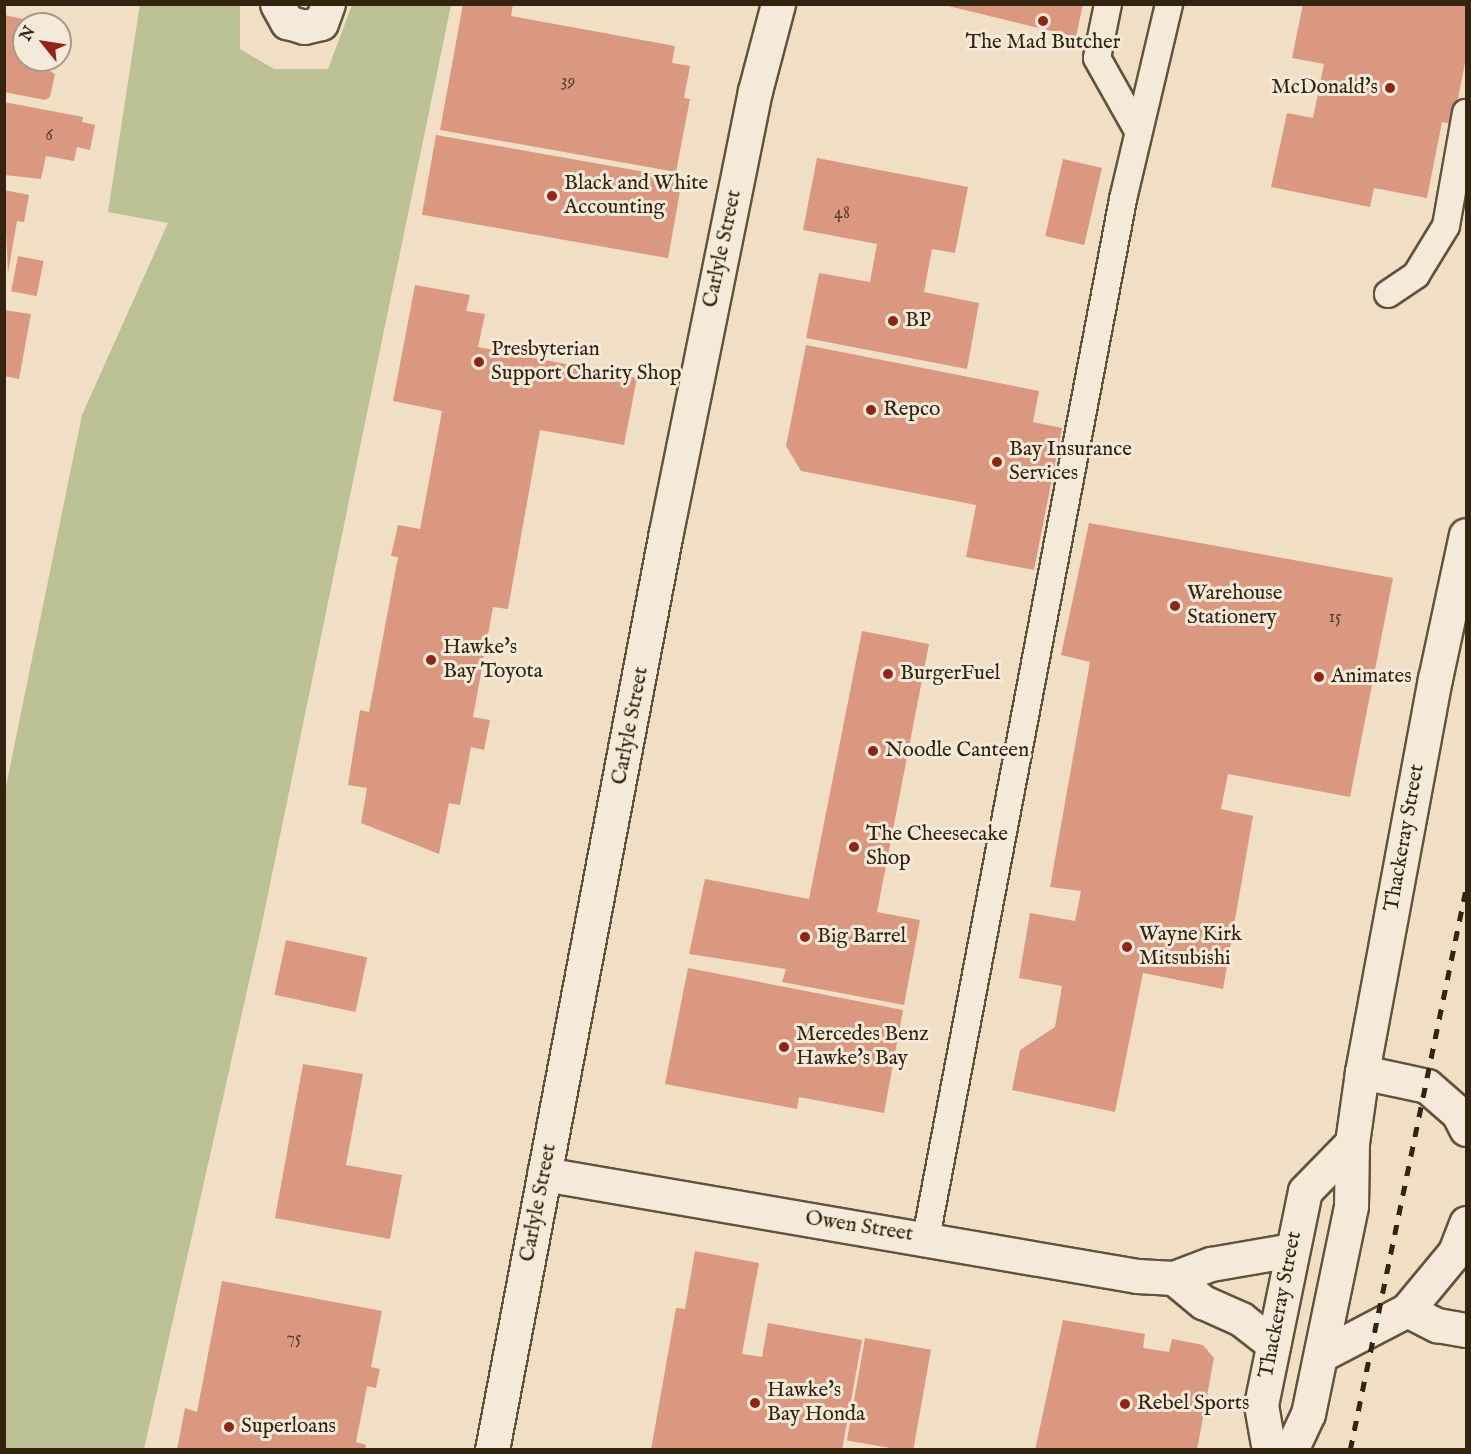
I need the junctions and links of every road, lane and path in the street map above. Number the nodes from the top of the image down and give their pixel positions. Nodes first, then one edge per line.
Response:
1 (277, 4) edge
2 (328, 4) edge
3 (778, 4) edge
4 (1108, 4) edge
5 (1169, 4) edge
6 (1467, 113) edge
7 (1137, 129) junction
8 (1388, 294) dead end
9 (1467, 536) edge
10 (1362, 1072) junction
11 (1467, 1129) edge
12 (1352, 1143) junction
13 (544, 1174) junction
14 (926, 1238) junction
15 (1463, 1245) edge
16 (1292, 1250) junction
17 (1174, 1278) junction
18 (1407, 1310) junction
19 (1467, 1330) edge
20 (1274, 1344) junction
21 (1321, 1355) junction
22 (492, 1449) edge
23 (1269, 1449) edge
24 (1291, 1449) edge

1 - 2 main road
3 - 13 main road, Carlyle Street
4 - 7 lane
5 - 7 lane
6 - 8 lane
7 - 14 lane
9 - 10 main road, Thackeray Street
10 - 11 main road
10 - 12 main road, Thackeray Street
12 - 16 main road, Thackeray Street
12 - 21 main road, Thackeray Street
13 - 14 main road, Owen Street
13 - 22 main road, Carlyle Street
14 - 17 main road, Owen Street
15 - 18 main road
16 - 17 main road, Owen Street
16 - 20 main road, Thackeray Street
17 - 20 main road
18 - 19 main road
18 - 21 main road
20 - 23 main road, Thackeray Street
21 - 24 main road, Thackeray Street

